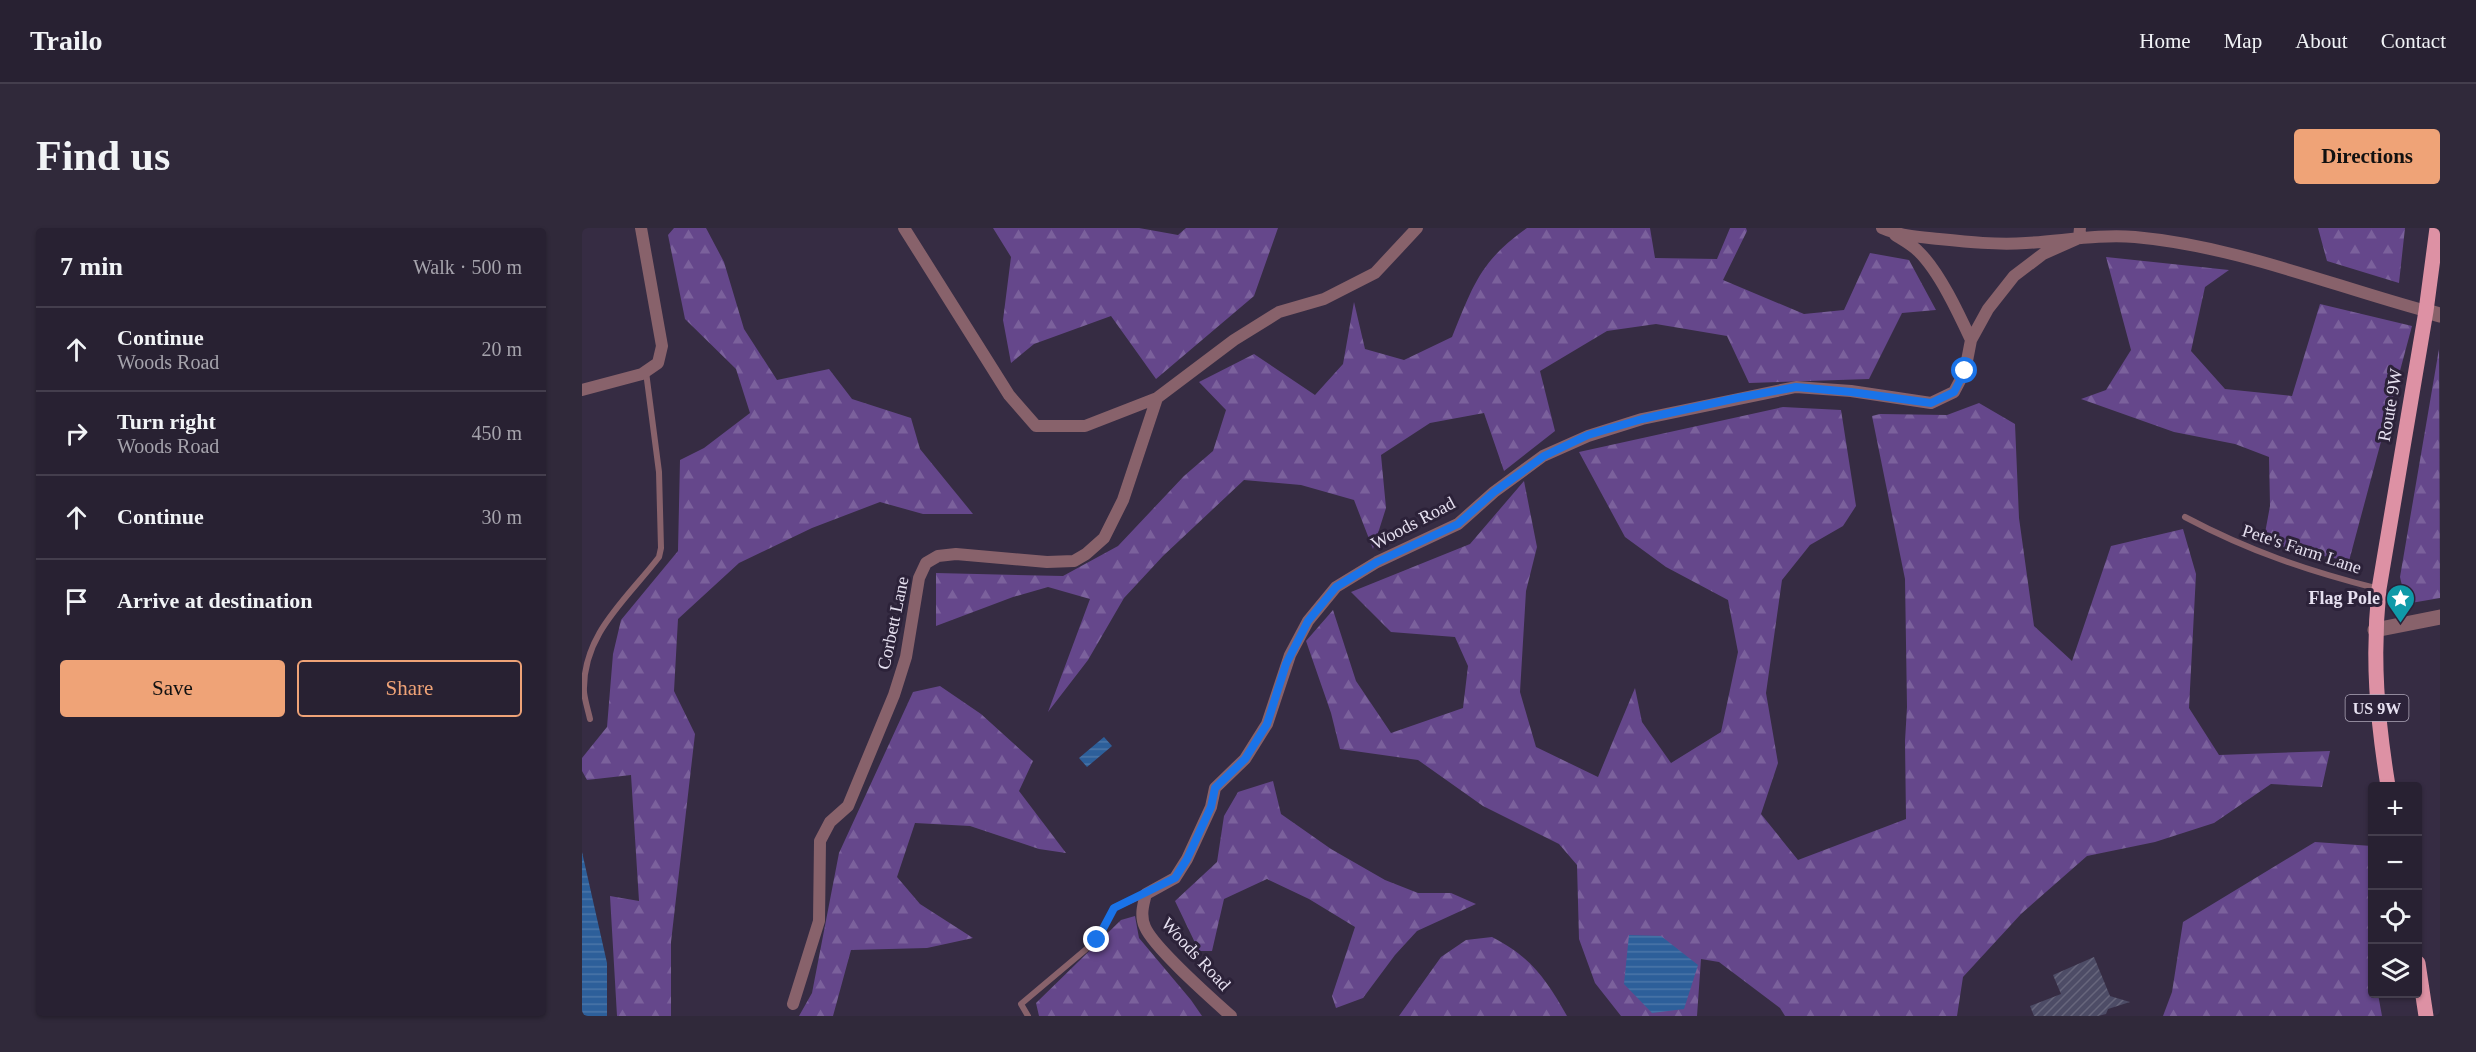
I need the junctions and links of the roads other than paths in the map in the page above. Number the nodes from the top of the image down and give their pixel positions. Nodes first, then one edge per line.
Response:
1 (641, 228) edge
2 (904, 228) edge
3 (1417, 228) edge
4 (2437, 228) edge
5 (1887, 229) edge
6 (2080, 233) edge
7 (2433, 313) edge
8 (1971, 340) junction
9 (645, 371) junction
10 (582, 390) edge
11 (1157, 398) junction
12 (2185, 517) dead end
13 (2379, 589) junction
14 (2440, 617) edge
15 (2375, 630) junction
16 (590, 719) dead end
17 (2387, 782) edge
18 (1146, 894) junction
19 (2422, 990) edge
20 (793, 1004) dead end
21 (1028, 1016) edge
22 (1231, 1016) edge
23 (2426, 1016) edge

1 - 9 street
2 - 11 street
3 - 11 street
4 - 7 main road, Route 9W / US 9W
5 - 6 street
5 - 8 street
6 - 7 street
6 - 8 street, Woods Road
7 - 13 main road, Route 9W / US 9W
8 - 18 street, Woods Road
9 - 10 street
9 - 16 lane
11 - 20 street, Corbett Lane
12 - 13 lane, Pete's Farm Lane
13 - 15 main road, US 9W
14 - 15 street
15 - 17 main road, US 9W
18 - 21 lane
18 - 22 street, Woods Road
19 - 23 main road

